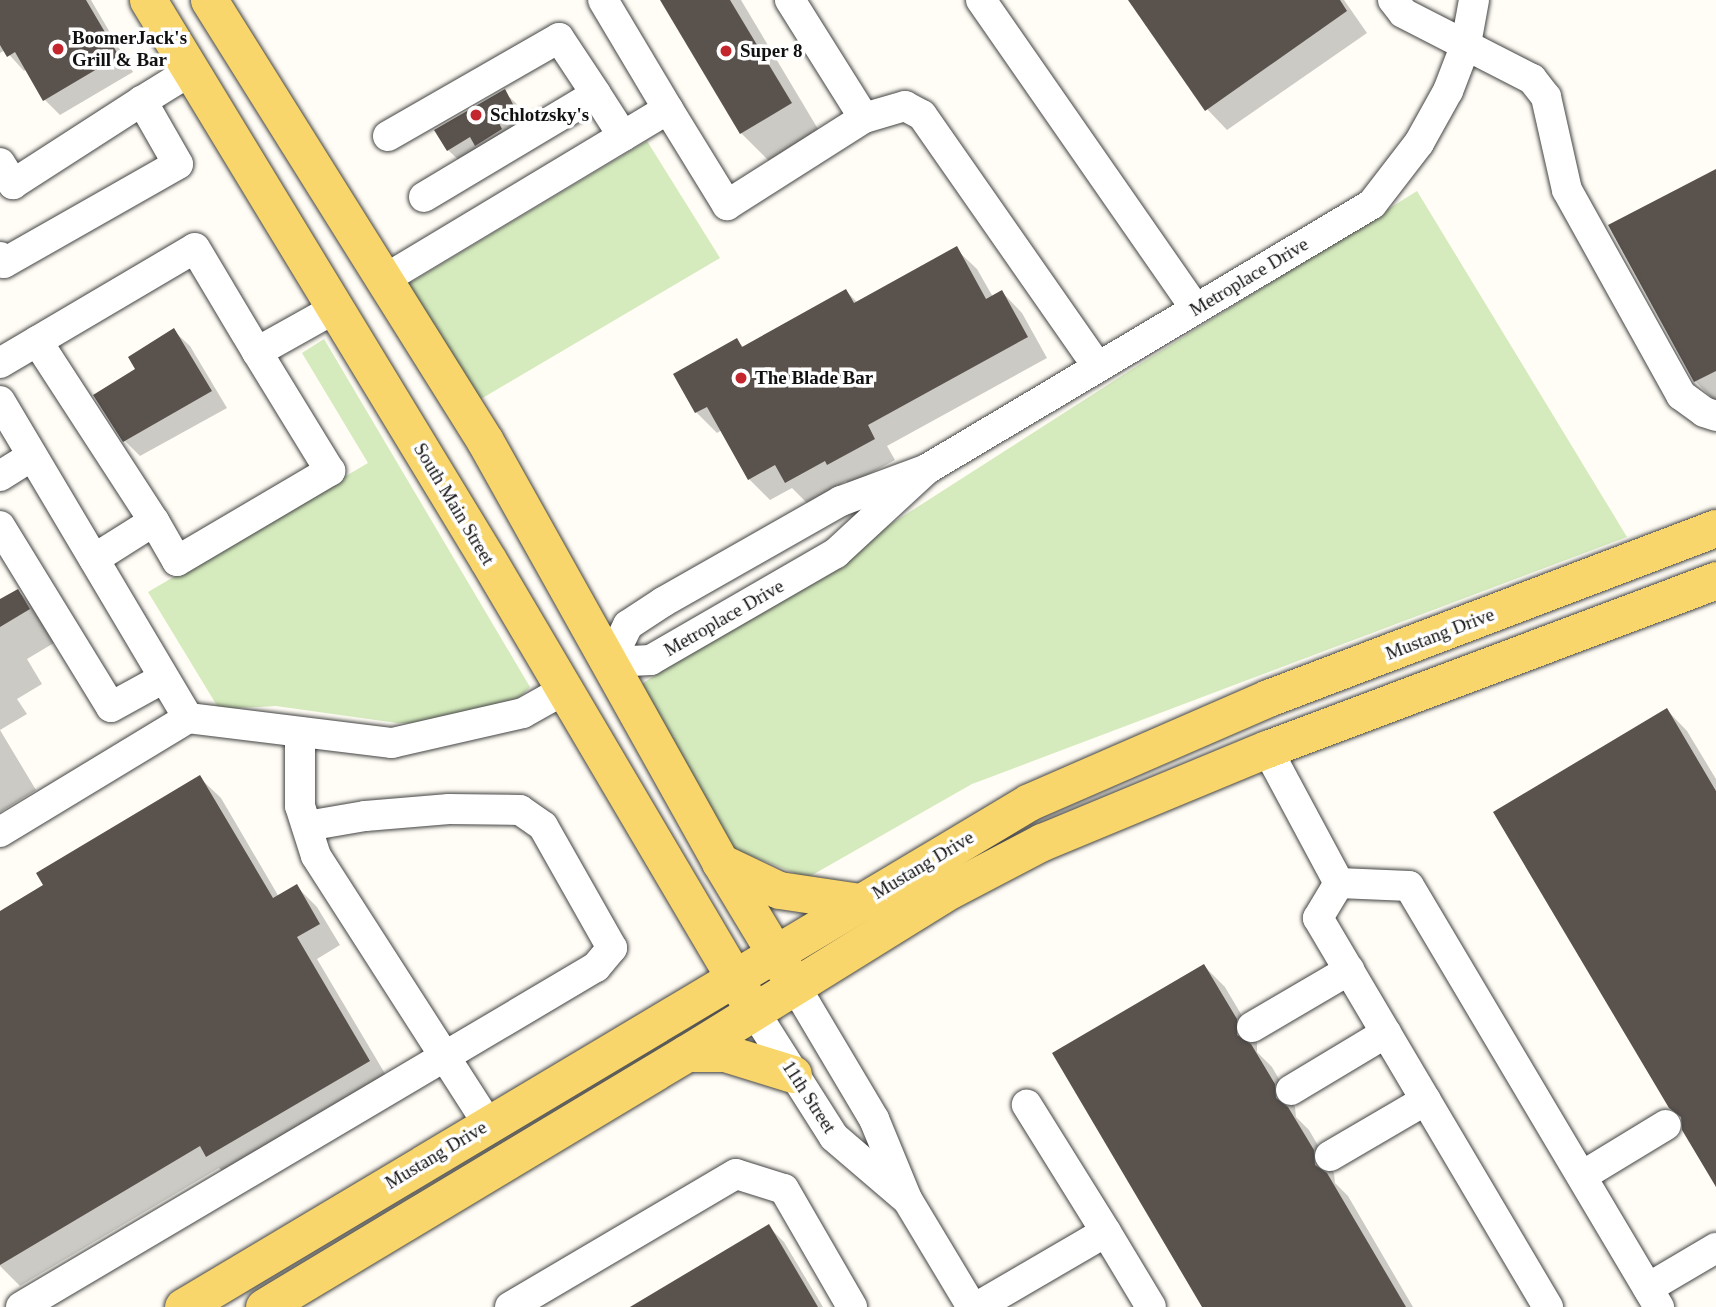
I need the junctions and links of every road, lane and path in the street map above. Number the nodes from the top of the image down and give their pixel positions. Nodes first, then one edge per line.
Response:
1 (148, 0) edge
2 (175, 0) edge
3 (209, 0) edge
4 (603, 0) edge
5 (790, 0) edge
6 (981, 0) edge
7 (1393, 0) edge
8 (1474, 0) edge
9 (235, 40) junction
10 (1466, 44) junction
11 (192, 70) junction
12 (596, 94) junction
13 (142, 101) junction
14 (668, 108) junction
15 (864, 118) junction
16 (388, 136) dead end
17 (623, 136) junction
18 (4, 177) edge
19 (424, 197) dead end
20 (0, 257) edge
21 (385, 279) junction
22 (334, 309) junction
23 (1196, 309) junction
24 (37, 341) junction
25 (257, 352) junction
26 (0, 363) edge
27 (1098, 367) junction
28 (0, 401) edge
29 (1712, 411) edge
30 (485, 441) junction
31 (32, 456) junction
32 (927, 469) junction
33 (435, 472) junction
34 (0, 476) edge
35 (154, 521) junction
36 (0, 526) edge
37 (1716, 528) edge
38 (94, 559) junction
39 (1716, 580) edge
40 (610, 662) junction
41 (164, 678) junction
42 (564, 690) junction
43 (188, 718) junction
44 (300, 732) junction
45 (1267, 750) junction
46 (307, 826) junction
47 (0, 832) edge
48 (720, 862) junction
49 (1339, 883) junction
50 (860, 902) junction
51 (774, 952) junction
52 (1349, 970) junction
53 (733, 977) junction
54 (795, 986) junction
55 (754, 1011) junction
56 (1252, 1027) dead end
57 (1386, 1033) junction
58 (687, 1053) junction
59 (445, 1056) junction
60 (793, 1074) junction
61 (1290, 1090) dead end
62 (1426, 1100) junction
63 (1027, 1105) dead end
64 (488, 1124) junction
65 (1666, 1125) dead end
66 (1330, 1156) dead end
67 (1582, 1176) junction
68 (907, 1199) junction
69 (1105, 1232) junction
70 (1716, 1248) edge
71 (1654, 1298) edge
72 (206, 1301) edge
73 (21, 1307) edge
74 (264, 1307) edge
75 (510, 1307) edge
76 (852, 1307) edge
77 (975, 1307) edge
78 (1151, 1307) edge
79 (1548, 1307) edge

1 - 11 main road, South Main Street
2 - 9 main road
3 - 9 main road
4 - 14 street
5 - 15 street
6 - 23 street
7 - 10 street
8 - 10 street, Metroplace Drive
9 - 21 main road
10 - 23 street, Metroplace Drive
10 - 29 street
11 - 13 street
11 - 22 main road, South Main Street
12 - 16 street
12 - 17 street
12 - 19 street
13 - 18 street
13 - 20 street
14 - 15 street
14 - 17 street
15 - 27 street
17 - 21 street
21 - 22 main road
21 - 30 main road
22 - 25 street
22 - 33 main road, South Main Street
23 - 27 street, Metroplace Drive
24 - 25 street
24 - 26 street
24 - 35 street
25 - 35 street
27 - 32 street, Metroplace Drive
28 - 31 street
30 - 33 main road
30 - 40 main road
31 - 34 street
31 - 38 street
32 - 40 street, Metroplace Drive
32 - 40 street, Metroplace Drive
33 - 42 main road, South Main Street
35 - 38 street
36 - 41 street
37 - 50 main road, Mustang Drive
38 - 41 street
39 - 45 main road, Mustang Drive
40 - 42 main road
40 - 48 main road
41 - 43 street
42 - 44 street
42 - 53 main road, South Main Street
43 - 44 street
43 - 47 street
44 - 46 street
45 - 49 street
45 - 54 main road, Mustang Drive
46 - 59 street
46 - 59 street
48 - 50 main road
48 - 51 main road
49 - 52 street
49 - 67 street
50 - 51 main road, Mustang Drive
51 - 53 main road, Mustang Drive
51 - 54 main road
52 - 56 street
52 - 57 street
53 - 55 main road, South Main Street
53 - 64 main road, Mustang Drive
54 - 55 main road, Mustang Drive
54 - 68 street, 11th Street
55 - 58 main road, Mustang Drive
55 - 60 street, 11th Street
57 - 61 street
57 - 62 street
58 - 60 main road
58 - 74 main road, Mustang Drive
59 - 64 street
59 - 73 street
60 - 68 street, 11th Street
62 - 66 street
62 - 79 street
63 - 69 street
64 - 72 main road, Mustang Drive
65 - 67 street
67 - 71 street
68 - 77 street, 11th Street
69 - 77 street
69 - 78 street
70 - 71 street
75 - 76 street

